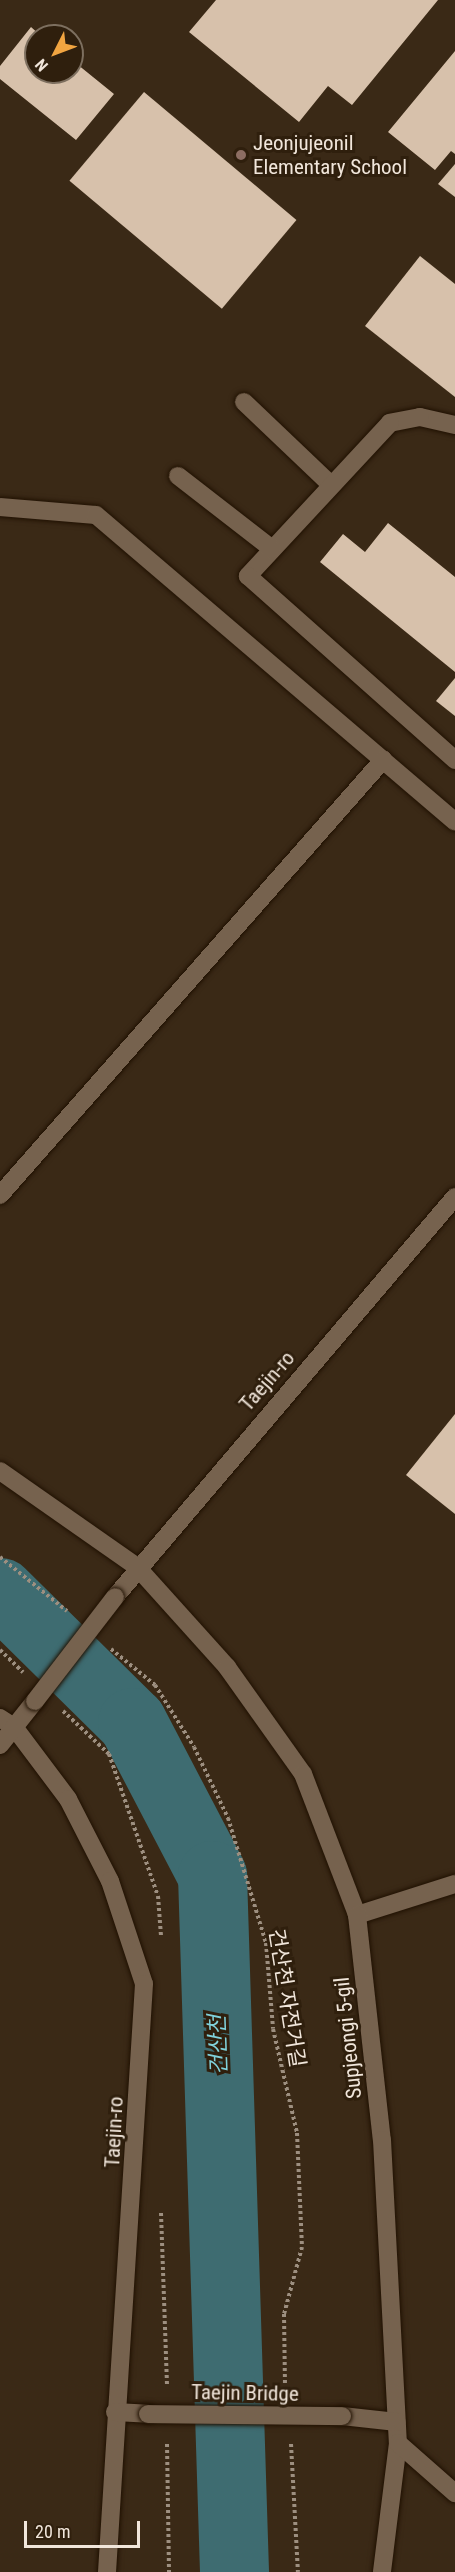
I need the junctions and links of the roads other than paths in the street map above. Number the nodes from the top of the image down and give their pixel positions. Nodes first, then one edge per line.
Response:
1 (244, 402) dead end
2 (455, 425) edge
3 (178, 476) dead end
4 (330, 484) junction
5 (0, 507) edge
6 (272, 549) junction
7 (383, 760) junction
8 (455, 760) edge
9 (455, 822) edge
10 (0, 1195) edge
11 (455, 1197) edge
12 (0, 1472) edge
13 (137, 1567) junction
14 (7, 1723) edge
15 (0, 1745) edge
16 (455, 1884) edge
17 (357, 1915) junction
18 (115, 2412) junction
19 (397, 2422) junction
20 (398, 2443) junction
21 (455, 2493) edge
22 (107, 2572) edge
23 (382, 2572) edge

1 - 4 street
2 - 4 street
3 - 6 street
4 - 6 street
5 - 7 street
6 - 8 street
7 - 9 street
7 - 10 street
11 - 13 street, Taejin-ro
12 - 13 street, Supjeongi 5-gil
13 - 14 street, Taejin-ro, bridge
13 - 17 street, Supjeongi 5-gil
14 - 15 street
14 - 18 street, Taejin-ro
16 - 17 street
17 - 19 street, Supjeongi 5-gil
18 - 19 street, Taejin Bridge, bridge
18 - 22 street, Taejin-ro
19 - 20 street, Supjeongi 5-gil
20 - 21 street
20 - 23 street, Supjeongi 5-gil

